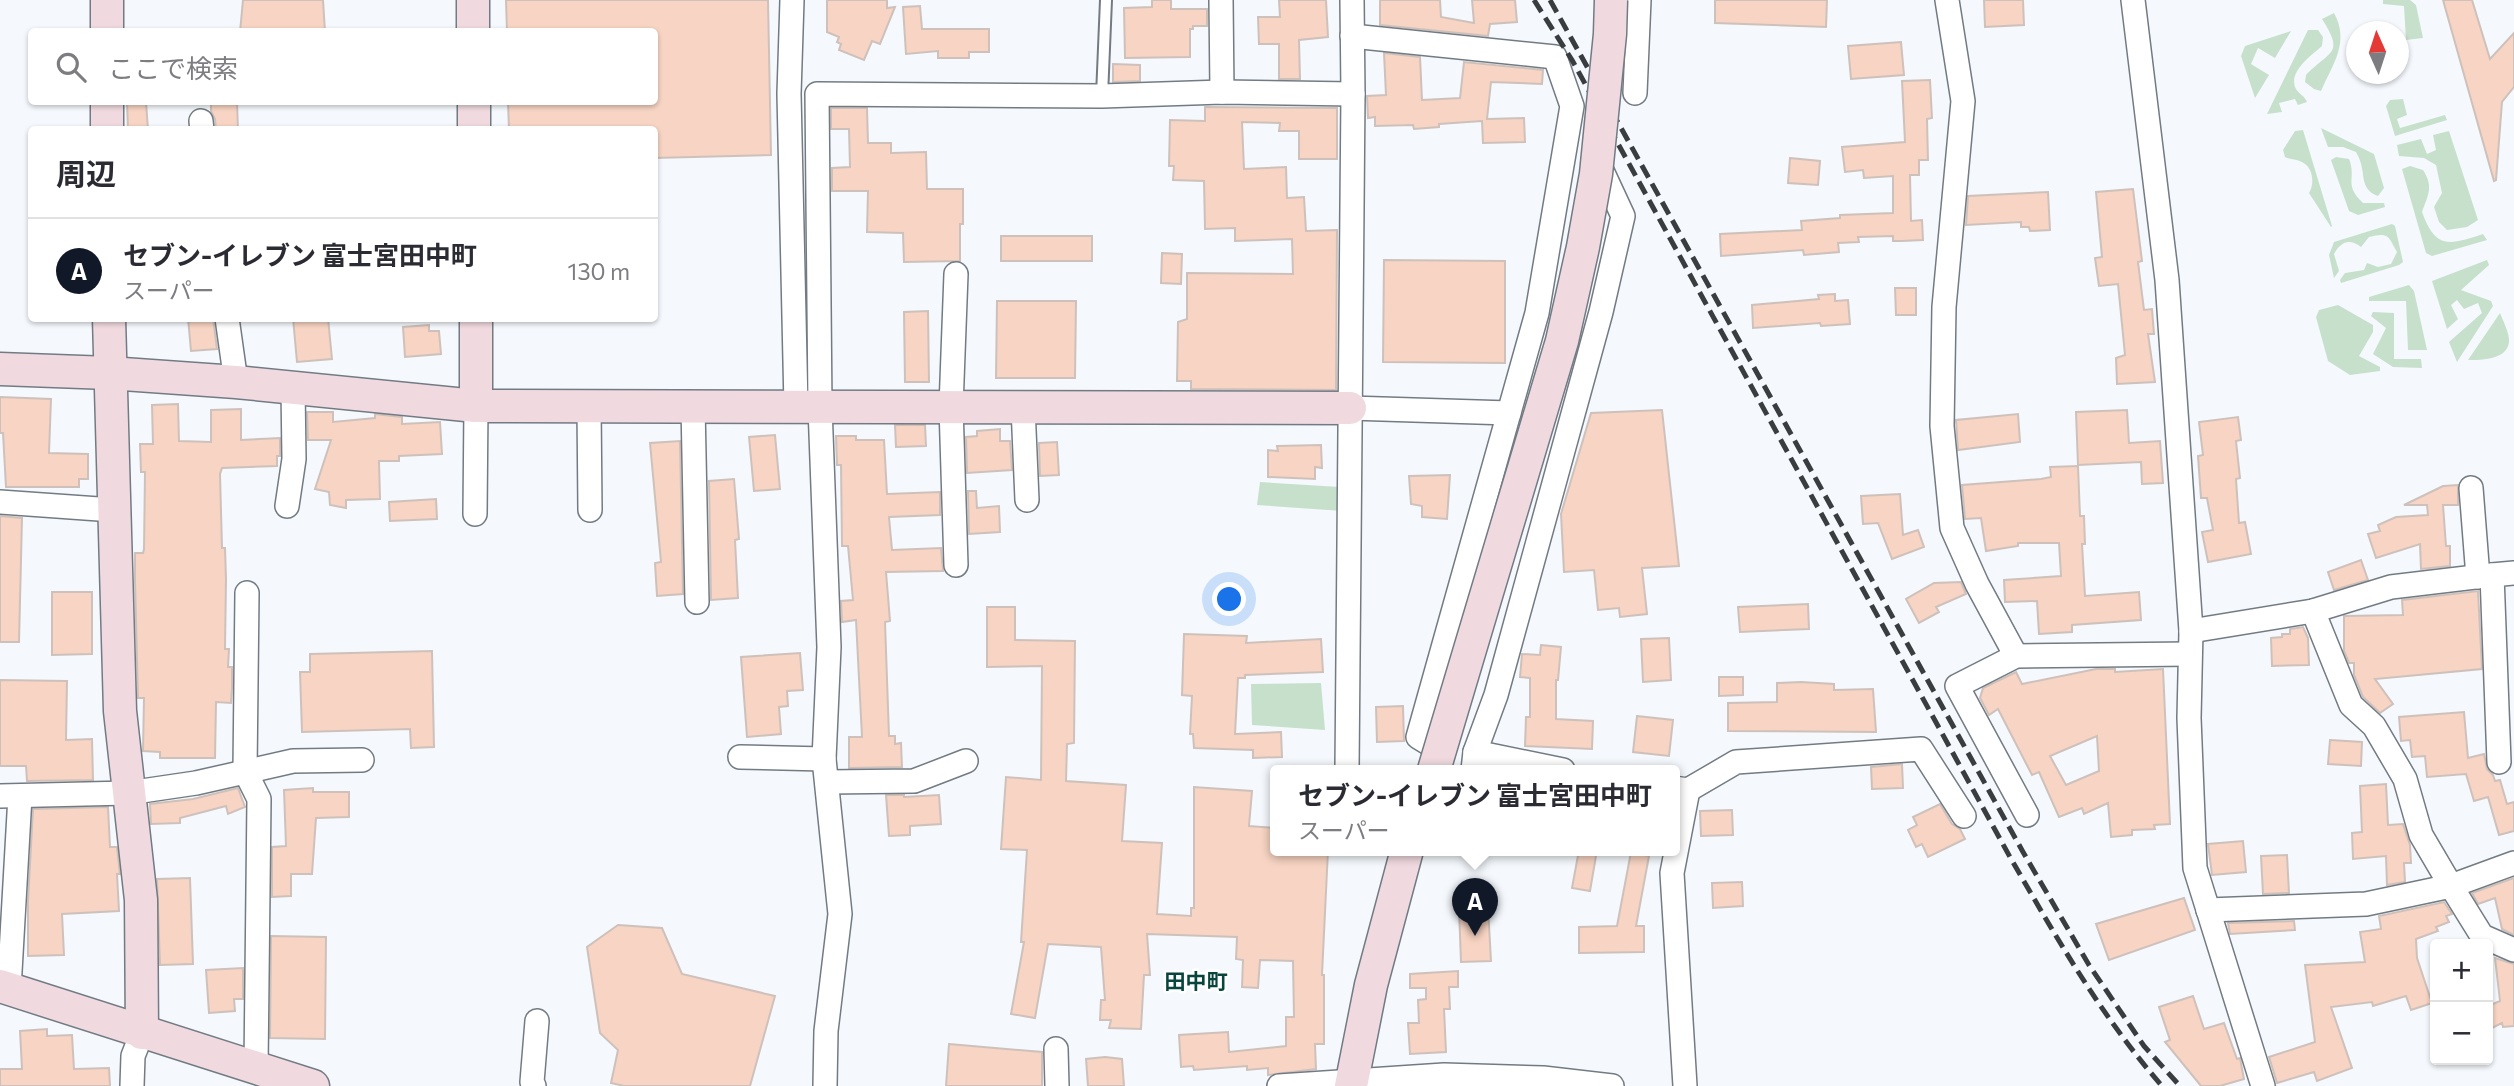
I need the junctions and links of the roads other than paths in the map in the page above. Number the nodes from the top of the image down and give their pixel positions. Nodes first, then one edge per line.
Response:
1 (107, 0) edge
2 (473, 0) edge
3 (792, 0) edge
4 (1106, 0) edge
5 (1221, 0) edge
6 (1352, 0) edge
7 (1611, 0) edge
8 (1639, 0) edge
9 (1947, 0) edge
10 (2133, 0) edge
11 (107, 28) edge
12 (473, 28) edge
13 (1352, 36) junction
14 (1222, 92) junction
15 (1635, 93) dead end
16 (1353, 94) junction
17 (1102, 96) junction
18 (107, 105) edge
19 (474, 105) edge
20 (1572, 106) junction
21 (107, 126) edge
22 (474, 126) edge
23 (956, 274) dead end
24 (109, 322) edge
25 (228, 322) edge
26 (476, 322) edge
27 (0, 369) edge
28 (109, 373) junction
29 (236, 382) junction
30 (293, 388) junction
31 (476, 406) junction
32 (693, 406) junction
33 (808, 406) junction
34 (589, 407) junction
35 (951, 407) junction
36 (1023, 407) junction
37 (1350, 408) junction
38 (1509, 413) junction
39 (2471, 488) dead end
40 (1027, 500) dead end
41 (0, 502) edge
42 (287, 506) dead end
43 (113, 510) junction
44 (590, 510) dead end
45 (475, 514) dead end
46 (956, 565) dead end
47 (2495, 575) edge
48 (247, 593) dead end
49 (698, 602) dead end
50 (2313, 611) junction
51 (2191, 631) junction
52 (2190, 654) junction
53 (2016, 656) junction
54 (740, 757) dead end
55 (824, 759) junction
56 (362, 760) dead end
57 (1437, 760) edge
58 (966, 761) dead end
59 (1474, 761) edge
60 (2499, 762) dead end
61 (1347, 765) edge
62 (1514, 765) edge
63 (245, 771) junction
64 (827, 782) junction
65 (1681, 789) edge
66 (128, 793) junction
67 (10, 796) edge
68 (2026, 815) dead end
69 (1964, 816) dead end
70 (1405, 856) edge
71 (1674, 856) edge
72 (2514, 863) edge
73 (2451, 886) junction
74 (2208, 909) junction
75 (2514, 950) edge
76 (5, 988) edge
77 (537, 1021) dead end
78 (142, 1033) junction
79 (1056, 1049) dead end
80 (256, 1067) junction
81 (1543, 1082) edge
82 (1351, 1084) edge
83 (132, 1086) edge
84 (313, 1086) edge
85 (534, 1086) edge
86 (825, 1086) edge
87 (1058, 1086) edge
88 (1279, 1086) edge
89 (1612, 1086) edge
90 (1685, 1086) edge
91 (2263, 1086) edge

1 - 11 street
2 - 12 street
3 - 33 street
4 - 17 lane
5 - 14 street
6 - 13 street
7 - 57 street, bridge
8 - 15 street
9 - 53 street
10 - 51 street
13 - 16 street
13 - 20 street
14 - 16 street
14 - 17 street
16 - 37 street
17 - 33 street
18 - 21 street
19 - 22 street
20 - 38 street
20 - 59 street
23 - 35 street
24 - 28 street
25 - 29 street
26 - 31 street
27 - 28 street
28 - 29 street
28 - 43 street
29 - 30 street
30 - 31 street
30 - 42 street
31 - 34 street
31 - 45 street
32 - 33 street
32 - 34 street
32 - 49 street
33 - 35 street
33 - 55 street
34 - 44 street
35 - 36 street
35 - 46 street
36 - 37 street
36 - 40 street
37 - 38 street
37 - 61 street
38 - 57 street
39 - 47 street
41 - 43 street
43 - 66 street
47 - 50 street
47 - 60 street
48 - 63 street
50 - 51 street
50 - 73 street
51 - 52 street
52 - 53 street
52 - 74 street
53 - 68 street
54 - 55 street
55 - 64 street
56 - 63 street
58 - 64 street
59 - 62 street
63 - 66 street
63 - 80 street
64 - 86 street
65 - 69 street
66 - 67 street
66 - 78 street
67 - 76 street
70 - 82 street
71 - 90 street
72 - 73 street
73 - 74 street
73 - 75 street
74 - 91 street
76 - 78 street
77 - 85 street
78 - 80 street
78 - 83 street
79 - 87 street
80 - 84 street
81 - 82 street
81 - 89 street
82 - 88 street

